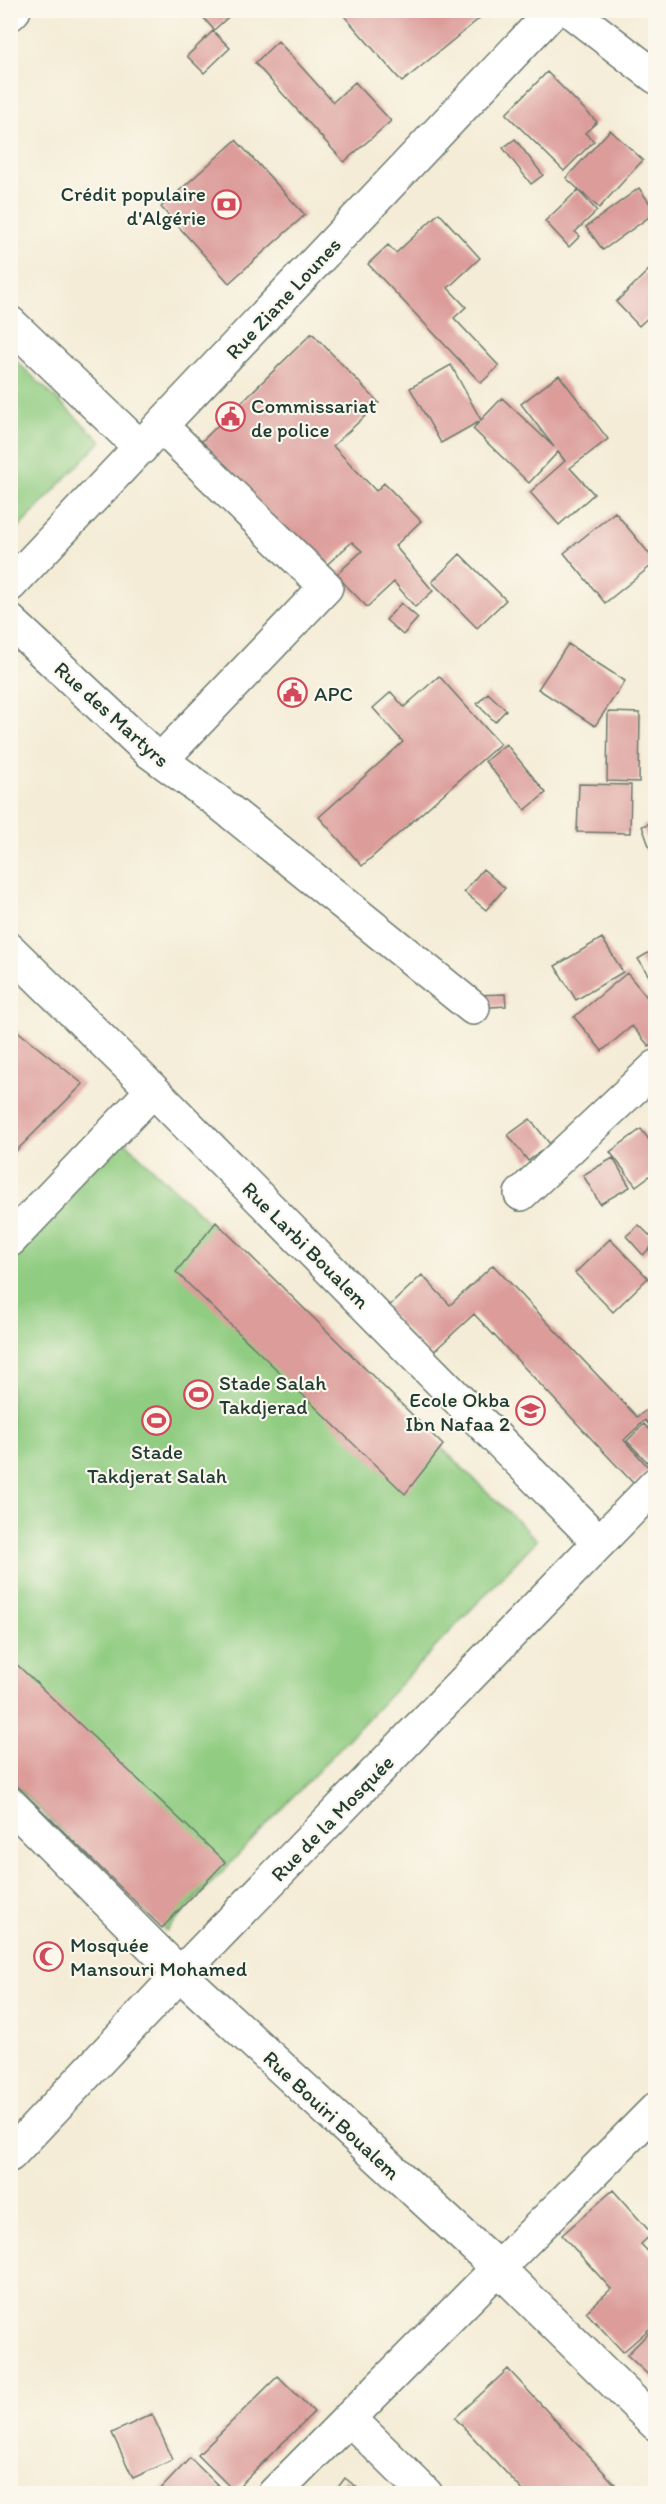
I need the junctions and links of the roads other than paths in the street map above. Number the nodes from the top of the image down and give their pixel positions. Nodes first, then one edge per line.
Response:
1 (14, 10) edge
2 (554, 10) edge
3 (568, 10) edge
4 (10, 14) edge
5 (656, 77) edge
6 (10, 323) edge
7 (151, 437) junction
8 (10, 585) edge
9 (10, 621) edge
10 (161, 760) junction
11 (10, 950) edge
12 (473, 1008) dead end
13 (656, 1067) edge
14 (153, 1090) junction
15 (521, 1194) dead end
16 (10, 1240) edge
17 (656, 1484) edge
18 (599, 1542) junction
19 (10, 1804) edge
20 (180, 1974) junction
21 (656, 2109) edge
22 (10, 2155) edge
23 (498, 2268) junction
24 (349, 2418) junction
25 (656, 2424) edge
26 (274, 2493) edge
27 (426, 2493) edge

1 - 4 street
2 - 7 street, Rue Ziane Lounes
3 - 5 street
6 - 7 street
7 - 8 street, Rue Ziane Lounes
7 - 10 street
9 - 10 street, Rue des Martyrs
10 - 12 street, Rue des Martyrs
11 - 14 street, Rue Larbi Boualem
13 - 15 street
14 - 16 street
14 - 18 street, Rue Larbi Boualem
17 - 18 street, Rue de la Mosquée
18 - 20 street, Rue de la Mosquée
19 - 20 street, Rue Bouiri Boualem
20 - 22 street, Rue de la Mosquée
20 - 23 street, Rue Bouiri Boualem
21 - 23 street
23 - 24 street
23 - 25 street, Rue Bouiri Boualem
24 - 26 street
24 - 27 street

